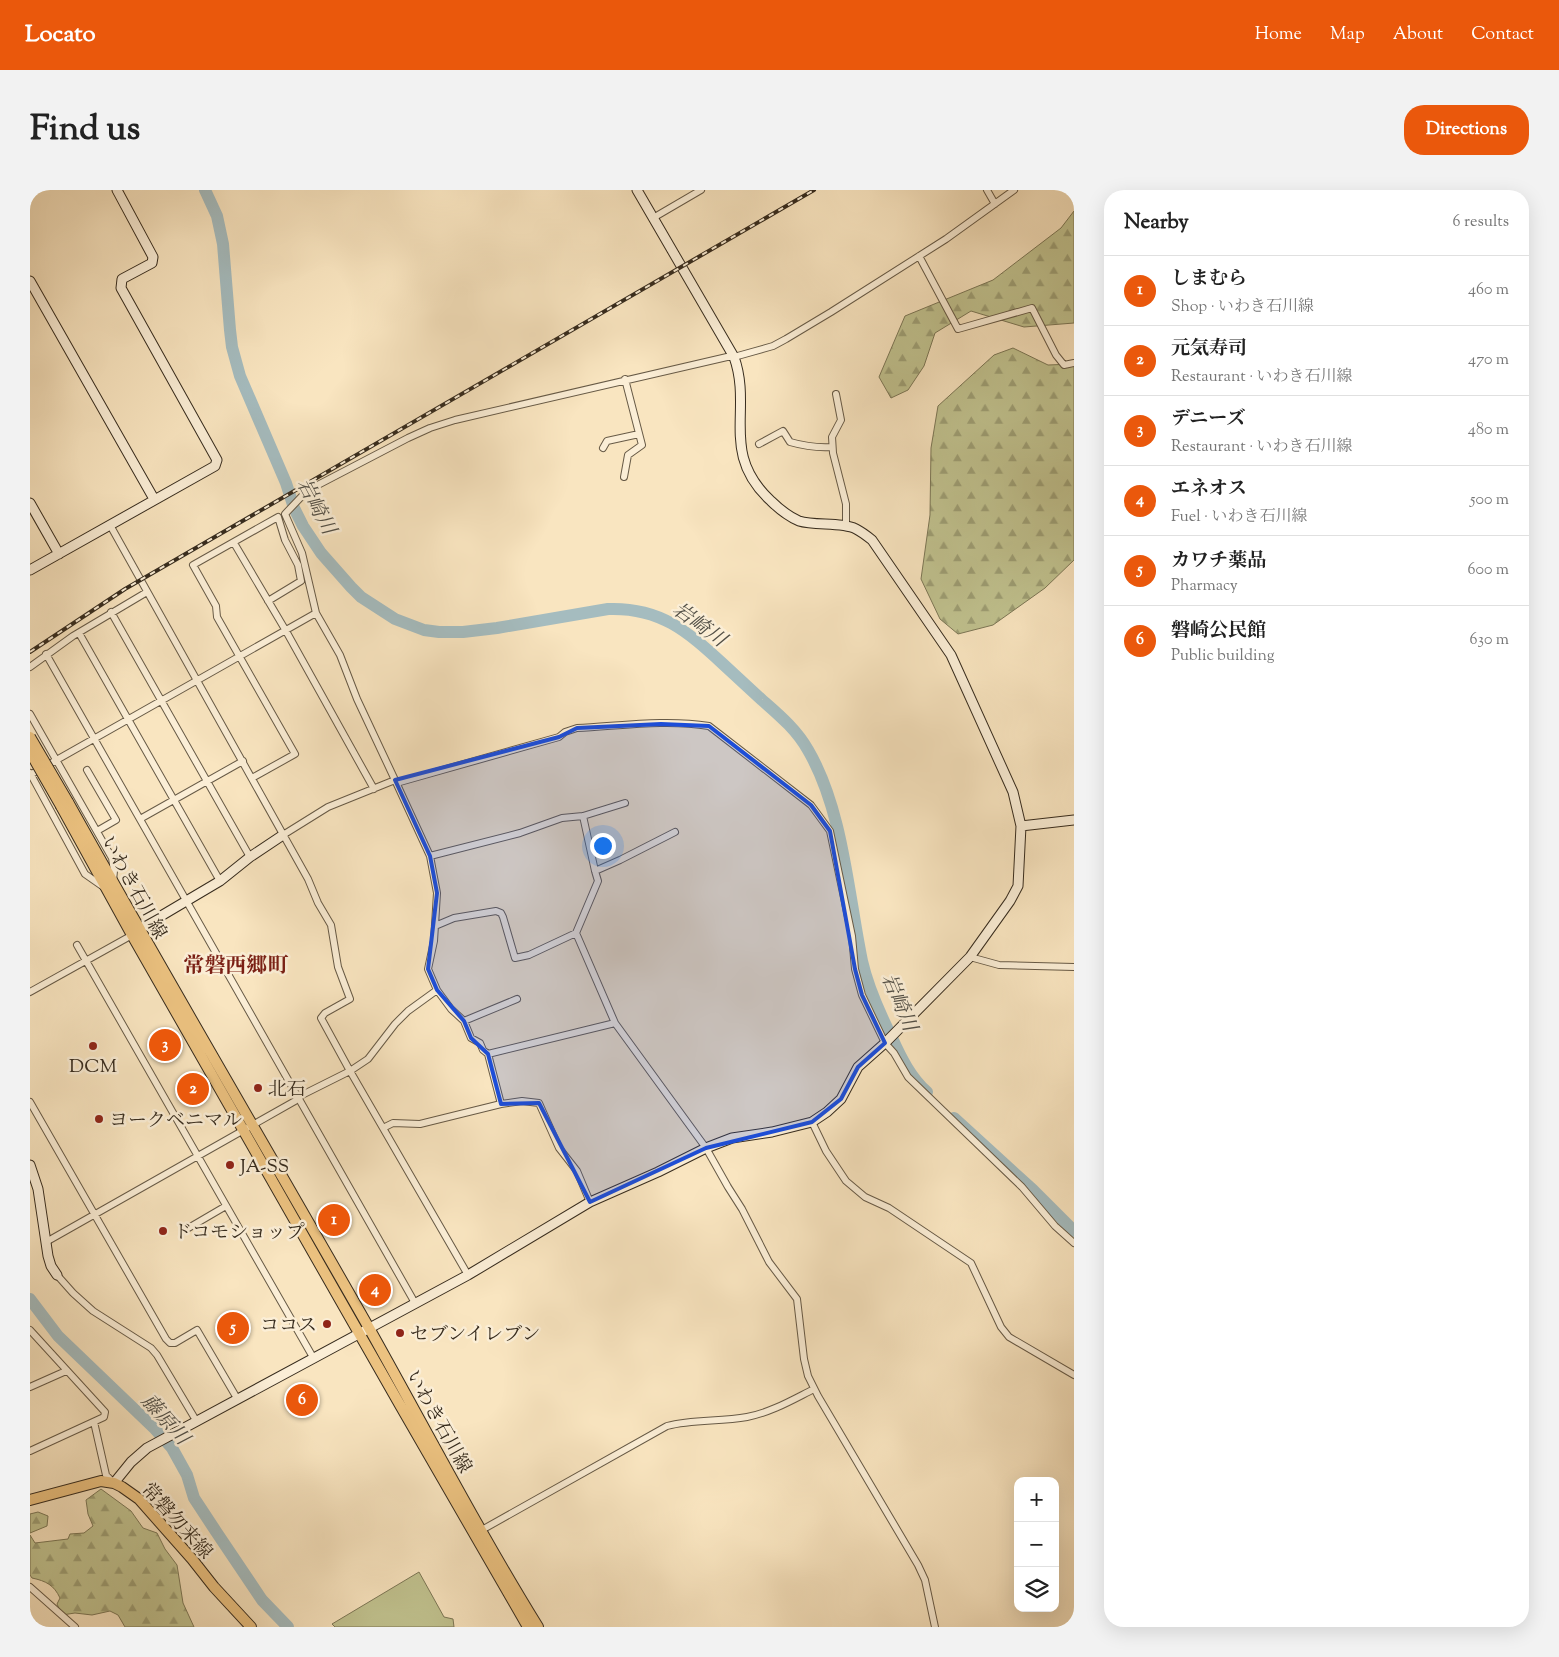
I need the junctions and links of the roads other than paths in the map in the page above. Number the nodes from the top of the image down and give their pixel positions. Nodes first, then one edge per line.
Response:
1 (117, 190) edge
2 (637, 190) edge
3 (701, 190) edge
4 (987, 190) edge
5 (1014, 190) edge
6 (995, 204) junction
7 (653, 218) junction
8 (919, 256) junction
9 (30, 281) edge
10 (734, 357) junction
11 (1074, 363) edge
12 (625, 379) junction
13 (836, 394) dead end
14 (639, 434) junction
15 (759, 444) dead end
16 (832, 447) junction
17 (602, 448) dead end
18 (624, 477) dead end
19 (154, 499) junction
20 (30, 503) edge
21 (110, 525) junction
22 (846, 527) junction
23 (234, 543) junction
24 (59, 554) junction
25 (30, 570) edge
26 (147, 592) junction
27 (268, 601) junction
28 (111, 612) junction
29 (316, 613) junction
30 (286, 631) junction
31 (79, 633) junction
32 (46, 654) junction
33 (240, 657) junction
34 (30, 666) edge
35 (198, 680) junction
36 (162, 701) junction
37 (30, 714) edge
38 (128, 720) junction
39 (30, 737) edge
40 (94, 739) junction
41 (30, 752) edge
42 (56, 761) junction
43 (243, 761) junction
44 (88, 770) dead end
45 (30, 774) edge
46 (252, 778) junction
47 (395, 780) junction
48 (207, 781) junction
49 (374, 789) junction
50 (174, 800) junction
51 (625, 803) dead end
52 (64, 804) junction
53 (583, 816) junction
54 (140, 819) junction
55 (1074, 820) edge
56 (1021, 826) junction
57 (97, 831) junction
58 (675, 832) dead end
59 (283, 835) junction
60 (430, 856) junction
61 (250, 857) junction
62 (595, 871) junction
63 (220, 881) junction
64 (110, 886) junction
65 (187, 902) junction
66 (435, 926) junction
67 (136, 932) junction
68 (576, 933) junction
69 (77, 945) dead end
70 (970, 957) junction
71 (86, 961) junction
72 (1074, 968) edge
73 (437, 990) junction
74 (30, 992) edge
75 (517, 999) dead end
76 (464, 1021) junction
77 (614, 1023) junction
78 (886, 1041) junction
79 (488, 1054) junction
80 (352, 1069) junction
81 (298, 1097) junction
82 (30, 1102) edge
83 (501, 1104) junction
84 (812, 1122) junction
85 (248, 1128) junction
86 (383, 1128) junction
87 (706, 1148) junction
88 (198, 1156) junction
89 (30, 1165) edge
90 (590, 1202) junction
91 (226, 1206) junction
92 (95, 1214) junction
93 (186, 1230) dead end
94 (46, 1242) junction
95 (1074, 1243) edge
96 (57, 1275) joint
97 (468, 1275) junction
98 (415, 1303) junction
99 (30, 1330) edge
100 (364, 1331) junction
101 (314, 1359) junction
102 (66, 1370) junction
103 (1074, 1375) edge
104 (30, 1387) edge
105 (814, 1388) junction
106 (238, 1400) junction
107 (94, 1422) junction
108 (197, 1422) junction
109 (30, 1451) edge
110 (114, 1483) junction
111 (30, 1500) edge
112 (478, 1532) junction
113 (30, 1587) edge
114 (75, 1627) edge
115 (251, 1627) edge
116 (528, 1627) edge
117 (538, 1627) edge
118 (935, 1627) edge

1 - 19 street
2 - 7 street
3 - 7 street
4 - 6 street
5 - 6 street
6 - 8 street
7 - 10 street
8 - 10 street
8 - 11 street
9 - 19 street
10 - 12 street
10 - 22 street
12 - 14 street
12 - 29 street
13 - 16 street
14 - 17 street
14 - 18 street
15 - 16 street
16 - 22 street
19 - 21 street
20 - 24 street
21 - 24 street
21 - 26 street
22 - 56 street
23 - 27 street
23 - 27 street
23 - 33 street
24 - 25 street
26 - 28 street
26 - 35 street
27 - 30 street
28 - 31 street
28 - 36 street
29 - 30 street
29 - 47 street
30 - 33 street
30 - 49 street
31 - 32 street
31 - 38 street
32 - 34 street
32 - 40 street
33 - 35 street
33 - 46 street
35 - 36 street
35 - 43 street
36 - 38 street
36 - 48 street
37 - 42 street
38 - 40 street
38 - 50 street
39 - 52 main road, いわき石川線, bridge
40 - 42 street
40 - 54 street
41 - 52 main road, いわき石川線, bridge
42 - 45 street
42 - 57 street
43 - 46 street
43 - 48 street
44 - 57 street
45 - 64 street
46 - 59 street
47 - 49 street
47 - 60 street
47 - 78 street
48 - 50 street
48 - 61 street
49 - 59 street
50 - 54 street
50 - 63 street
51 - 53 street
52 - 64 main road, いわき石川線
53 - 60 street
53 - 62 street
54 - 65 street
55 - 56 street
56 - 70 street
57 - 64 street
58 - 62 street
59 - 61 street
59 - 80 street
60 - 66 street
61 - 63 street
62 - 68 street
63 - 65 street
64 - 67 main road, いわき石川線
65 - 67 street
65 - 81 street
66 - 68 street
66 - 73 street
67 - 71 street
67 - 85 main road, いわき石川線
68 - 77 street
69 - 71 street
70 - 72 street
70 - 78 street
71 - 74 street
71 - 88 street
73 - 76 street
73 - 80 street
75 - 76 street
76 - 79 street
77 - 79 street
77 - 87 street
78 - 84 street
78 - 95 street
79 - 83 street
80 - 81 street
80 - 86 street
81 - 85 street
81 - 98 street
82 - 92 street
83 - 86 street
83 - 90 street
84 - 87 street
84 - 103 street
85 - 88 street
85 - 100 main road, いわき石川線
86 - 97 street
87 - 90 street
87 - 105 street
88 - 91 street
88 - 92 street
89 - 94 street
90 - 97 street
91 - 93 street
91 - 101 street
92 - 94 street
92 - 106 street
94 - 96 street
96 - 108 street
97 - 98 street
98 - 100 street
99 - 102 street
100 - 101 street
100 - 112 main road, いわき石川線
101 - 106 street
102 - 104 street
102 - 107 street
105 - 112 street
105 - 118 street
106 - 108 street
107 - 109 street
107 - 110 street
108 - 110 street
110 - 111 main road, 常磐勿来線
110 - 115 main road, 常磐勿来線
112 - 116 main road, いわき石川線
112 - 117 main road, いわき石川線
113 - 114 street

